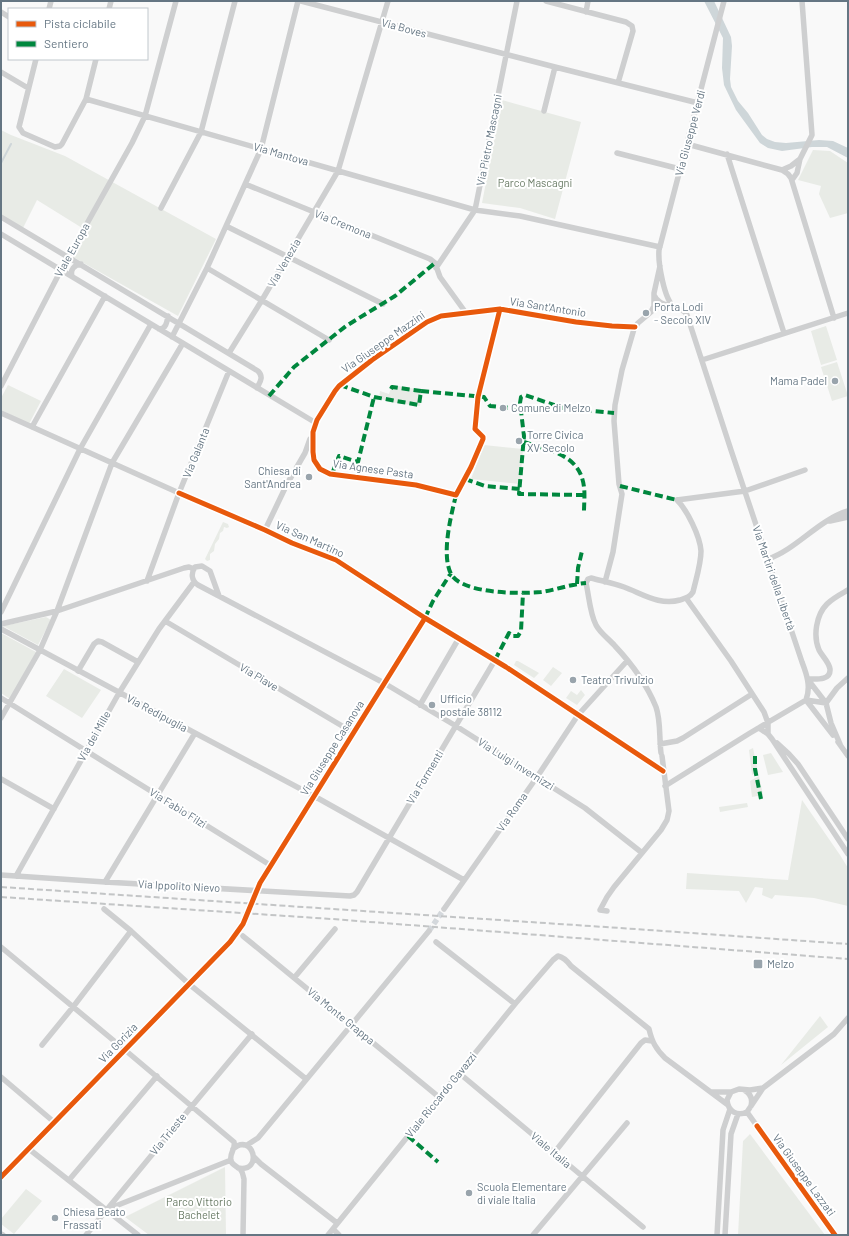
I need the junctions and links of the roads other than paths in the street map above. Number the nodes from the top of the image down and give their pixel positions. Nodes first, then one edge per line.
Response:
1 (176, 1) edge
2 (234, 1) edge
3 (298, 1) edge
4 (301, 1) edge
5 (388, 1) edge
6 (517, 1) edge
7 (546, 1) edge
8 (588, 1) edge
9 (724, 1) edge
10 (802, 1) edge
11 (586, 12) junction
12 (382, 22) junction
13 (506, 55) junction
14 (36, 60) edge
15 (96, 60) edge
16 (555, 67) junction
17 (1, 72) edge
18 (618, 83) junction
19 (28, 88) junction
20 (86, 99) junction
21 (698, 103) junction
22 (544, 111) dead end
23 (145, 116) junction
24 (201, 132) junction
25 (687, 144) junction
26 (261, 149) junction
27 (617, 153) dead end
28 (727, 154) junction
29 (801, 157) junction
30 (680, 169) junction
31 (782, 170) junction
32 (338, 171) junction
33 (792, 180) junction
34 (245, 184) junction
35 (161, 208) dead end
36 (475, 210) junction
37 (314, 212) junction
38 (1, 217) edge
39 (226, 226) junction
40 (1, 234) edge
41 (660, 247) junction
42 (288, 256) junction
43 (68, 257) junction
44 (81, 264) junction
45 (660, 266) junction
46 (207, 268) junction
47 (436, 268) junction
48 (61, 270) junction
49 (72, 276) junction
50 (666, 292) junction
51 (654, 294) junction
52 (105, 296) junction
53 (262, 300) junction
54 (383, 304) dead end
55 (675, 307) junction
56 (500, 309) junction
57 (466, 313) junction
58 (848, 313) edge
59 (168, 316) junction
60 (834, 318) junction
61 (179, 323) junction
62 (150, 324) junction
63 (635, 327) junction
64 (159, 329) junction
65 (784, 333) junction
66 (172, 337) junction
67 (329, 340) dead end
68 (183, 343) junction
69 (229, 353) junction
70 (702, 360) junction
71 (229, 371) junction
72 (1, 386) edge
73 (257, 388) junction
74 (1, 413) edge
75 (316, 423) junction
76 (32, 428) junction
77 (313, 432) junction
78 (312, 439) joint
79 (80, 449) junction
80 (112, 463) junction
81 (805, 470) dead end
82 (465, 479) joint
83 (745, 490) junction
84 (179, 493) junction
85 (848, 510) edge
86 (848, 517) edge
87 (826, 522) junction
88 (265, 530) junction
89 (768, 559) junction
90 (194, 568) junction
91 (147, 581) junction
92 (194, 582) junction
93 (605, 582) junction
94 (848, 590) edge
95 (219, 596) junction
96 (686, 598) junction
97 (57, 611) junction
98 (1, 612) edge
99 (425, 618) junction
100 (165, 621) junction
101 (1, 624) edge
102 (1, 629) edge
103 (459, 638) junction
104 (40, 650) junction
105 (495, 660) junction
106 (627, 661) junction
107 (138, 662) junction
108 (78, 671) junction
109 (848, 678) edge
110 (808, 679) junction
111 (384, 683) junction
112 (119, 692) junction
113 (752, 694) junction
114 (1, 698) edge
115 (806, 700) junction
116 (826, 703) junction
117 (10, 704) junction
118 (420, 705) junction
119 (578, 715) junction
120 (1, 718) edge
121 (768, 722) junction
122 (456, 726) junction
123 (759, 728) junction
124 (194, 733) junction
125 (354, 733) junction
126 (770, 737) junction
127 (660, 744) junction
128 (840, 744) junction
129 (86, 751) junction
130 (848, 756) edge
131 (663, 771) junction
132 (537, 777) junction
133 (1, 779) edge
134 (665, 786) junction
135 (157, 795) junction
136 (314, 796) junction
137 (54, 809) junction
138 (389, 838) junction
139 (848, 838) edge
140 (641, 852) junction
141 (848, 854) edge
142 (270, 865) dead end
143 (1, 875) edge
144 (16, 876) junction
145 (464, 880) junction
146 (105, 882) junction
147 (257, 889) tunnel mouth
148 (356, 894) joint
149 (104, 909) dead end
150 (444, 909) tunnel mouth
151 (607, 911) dead end
152 (245, 920) tunnel mouth
153 (336, 929) dead end
154 (131, 931) junction
155 (429, 931) tunnel mouth
156 (243, 936) dead end
157 (436, 942) dead end
158 (1, 947) edge
159 (294, 978) junction
160 (189, 984) junction
161 (515, 1004) junction
162 (73, 1007) junction
163 (848, 1018) edge
164 (351, 1025) junction
165 (252, 1034) junction
166 (652, 1041) junction
167 (42, 1045) dead end
168 (125, 1050) junction
169 (459, 1073) junction
170 (157, 1076) junction
171 (1, 1077) edge
172 (306, 1079) junction
173 (763, 1088) junction
174 (743, 1090) junction
175 (710, 1092) junction
176 (731, 1092) junction
177 (439, 1097) junction
178 (192, 1106) junction
179 (751, 1106) junction
180 (729, 1107) junction
181 (747, 1112) junction
182 (738, 1114) junction
183 (54, 1122) junction
184 (627, 1123) dead end
185 (757, 1126) dead end
186 (258, 1138) junction
187 (244, 1145) junction
188 (29, 1149) junction
189 (233, 1150) junction
190 (554, 1152) junction
191 (254, 1155) junction
192 (231, 1160) junction
193 (252, 1164) junction
194 (237, 1168) junction
195 (3, 1170) edge
196 (582, 1176) junction
197 (1, 1177) edge
198 (244, 1179) junction
199 (69, 1180) junction
200 (106, 1210) junction
201 (337, 1223) junction
202 (643, 1227) dead end
203 (333, 1229) junction
204 (86, 1235) edge
205 (138, 1235) edge
206 (243, 1235) edge
207 (328, 1235) edge
208 (339, 1235) edge
209 (533, 1235) edge
210 (717, 1235) edge
211 (725, 1235) edge

1 - 23 street, Viale Europa
2 - 24 street
3 - 26 street
4 - 12 street, Via Boves
5 - 12 street, Via Venezia
6 - 13 street, Via Pietro Mascagni
7 - 11 street
8 - 11 street
9 - 21 street, Via Giuseppe Verdi
10 - 29 street
11 - 18 street
12 - 13 street, Via Boves
12 - 32 street, Via Venezia
13 - 16 street, Via Boves
13 - 36 street, Via Pietro Mascagni
14 - 19 street
15 - 20 street
16 - 18 street, Via Boves
16 - 22 street
17 - 19 street
18 - 21 street, Via Boves
19 - 20 street
20 - 23 street, Via Mantova
21 - 25 street, Via Giuseppe Verdi
23 - 24 street, Via Mantova
23 - 43 street, Viale Europa
24 - 26 street, Via Mantova
24 - 35 street
25 - 28 street
25 - 30 street, Via Giuseppe Verdi
26 - 32 street, Via Mantova
26 - 34 street
27 - 30 street
28 - 31 street
28 - 65 street
29 - 31 street
29 - 33 street
30 - 41 street, Via Giuseppe Verdi
31 - 33 street
32 - 36 street, Via Mantova
32 - 37 street, Via Venezia
33 - 60 street
34 - 37 street, Via Cremona
34 - 39 street
36 - 41 street, Via Mantova
36 - 47 street, Via Pietro Mascagni
37 - 42 street, Via Venezia
37 - 47 street, Via Cremona
38 - 43 street
39 - 42 street
39 - 46 street
40 - 48 street
41 - 45 street, Via Giuseppe Verdi
42 - 53 street, Via Venezia
42 - 54 street
43 - 44 street
43 - 48 street, Viale Europa
44 - 49 street
44 - 59 street
45 - 50 street
45 - 51 street
46 - 53 street
46 - 61 street
47 - 57 street, Via Cremona
48 - 49 street
48 - 72 street, Viale Europa
49 - 52 street
50 - 51 street
50 - 51 street
50 - 55 street
51 - 55 street
51 - 63 street
52 - 62 street
52 - 76 street
53 - 67 street
53 - 69 street, Via Venezia
55 - 70 street, Via Martiri della Libertà
56 - 57 street, Via Giuseppe Mazzini
56 - 63 street, Via Sant'Antonio
56 - 82 street, Via Sant'Antonio
57 - 75 street, Via Giuseppe Mazzini
58 - 60 street
59 - 61 street
59 - 64 street
60 - 65 street
61 - 66 street
61 - 69 street
62 - 64 street
62 - 79 street
63 - 93 street
64 - 66 street
65 - 70 street
66 - 68 street
68 - 71 street
68 - 80 street
69 - 73 street
70 - 83 street, Via Martiri della Libertà
71 - 73 street
71 - 84 street, Via Galanta
73 - 75 street
74 - 76 street, Via San Martino
75 - 77 street, Via Giuseppe Mazzini
76 - 79 street, Via San Martino
77 - 78 street, Via Giuseppe Mazzini
77 - 88 street
78 - 82 street, Via Agnese Pasta
79 - 80 street, Via San Martino
79 - 98 street
80 - 84 street, Via San Martino
80 - 97 street
81 - 83 street
83 - 89 street, Via Martiri della Libertà
83 - 96 street
84 - 88 street, Via San Martino
84 - 91 street, Via Galanta
85 - 87 street
86 - 87 street
87 - 89 street
88 - 99 street, Via San Martino
89 - 110 street, Via Martiri della Libertà
90 - 91 street
90 - 92 street
90 - 95 street
91 - 97 street
92 - 95 street, Via Luigi Invernizzi
92 - 100 street, Via dei Mille
93 - 96 street
93 - 106 street
94 - 110 street
95 - 111 street, Via Luigi Invernizzi
96 - 113 street
97 - 101 street
97 - 104 street
99 - 103 street, Via San Martino
99 - 111 street, Via Giuseppe Casanova
100 - 107 street, Via dei Mille
100 - 125 street, Via Piave
102 - 104 street, Via Redipuglia
103 - 105 street, Via San Martino
103 - 118 street
104 - 108 street, Via Redipuglia
104 - 117 street
105 - 119 street, Via San Martino
105 - 122 street, Via Formenti
106 - 119 street, Via Roma
106 - 127 street
107 - 108 street
107 - 112 street, Via dei Mille
108 - 112 street, Via Redipuglia
109 - 116 street
110 - 115 street, Via Martiri della Libertà
110 - 116 street
111 - 118 street, Via Luigi Invernizzi
111 - 125 street, Via Giuseppe Casanova
112 - 124 street, Via Redipuglia
112 - 129 street, Via dei Mille
113 - 121 street
113 - 127 street
114 - 117 street, Via Fabio Filzi
115 - 116 street
115 - 121 street
115 - 128 street
116 - 128 street
117 - 120 street
117 - 129 street, Via Fabio Filzi
118 - 122 street, Via Luigi Invernizzi
119 - 131 street, Via San Martino
119 - 132 street, Via Roma
121 - 123 street
121 - 126 street
122 - 132 street, Via Luigi Invernizzi
122 - 138 street, Via Formenti
123 - 126 street
123 - 134 street
124 - 135 street
124 - 136 street, Via Redipuglia
125 - 136 street, Via Giuseppe Casanova
126 - 139 street
126 - 141 street
127 - 131 street
128 - 130 street
129 - 135 street, Via Fabio Filzi
129 - 137 street, Via dei Mille
131 - 134 street
132 - 140 street, Via Luigi Invernizzi
132 - 145 street, Via Roma
133 - 137 street
134 - 140 street
135 - 142 street, Via Fabio Filzi
135 - 146 street
136 - 138 street, Via Redipuglia
136 - 147 street, Via Giuseppe Casanova
137 - 144 street, Via dei Mille
138 - 145 street, Via Redipuglia
138 - 148 street, Via Formenti
140 - 151 street
143 - 144 street, Via Ippolito Nievo
144 - 146 street, Via Ippolito Nievo
145 - 150 street, Via Roma
146 - 148 street, Via Ippolito Nievo
149 - 154 street
152 - 160 street, Via Gorizia
153 - 159 street
154 - 160 street
154 - 162 street
155 - 164 street
156 - 159 street, Via Monte Grappa
157 - 161 street
158 - 162 street
159 - 164 street, Via Monte Grappa
160 - 165 street
160 - 168 street, Via Gorizia
161 - 166 street, Viale Riccardo Gavazzi
161 - 169 street, Viale Riccardo Gavazzi
162 - 167 street
162 - 168 street
163 - 173 street
164 - 172 street
164 - 177 street, Via Monte Grappa
165 - 172 street
165 - 178 street, Via Trieste
166 - 175 street
166 - 190 street
168 - 170 street
168 - 183 street, Via Gorizia
169 - 177 street, Viale Riccardo Gavazzi
169 - 190 street, Viale Italia
170 - 178 street
170 - 199 street
171 - 183 street
172 - 186 street
173 - 174 street
173 - 179 street
174 - 176 street
174 - 179 street
175 - 176 street
175 - 180 street
176 - 180 street
177 - 201 street, Viale Riccardo Gavazzi
178 - 189 street
178 - 200 street, Via Trieste
179 - 181 street
180 - 182 street
180 - 210 street
181 - 182 street
181 - 185 street
182 - 211 street
183 - 188 street, Via Gorizia
184 - 196 street
186 - 187 street
186 - 191 street
187 - 189 street
187 - 191 street
188 - 195 street, Via Gorizia
188 - 199 street
189 - 192 street
190 - 196 street, Viale Italia
191 - 193 street
191 - 201 street
192 - 194 street
192 - 200 street
193 - 194 street
193 - 198 street
194 - 198 street
195 - 197 street, Via Gorizia
196 - 202 street, Viale Italia
196 - 209 street
198 - 206 street
199 - 200 street
200 - 204 street, Via Trieste
200 - 205 street
201 - 203 street, Viale Riccardo Gavazzi
203 - 207 street, Viale Riccardo Gavazzi
203 - 208 street

